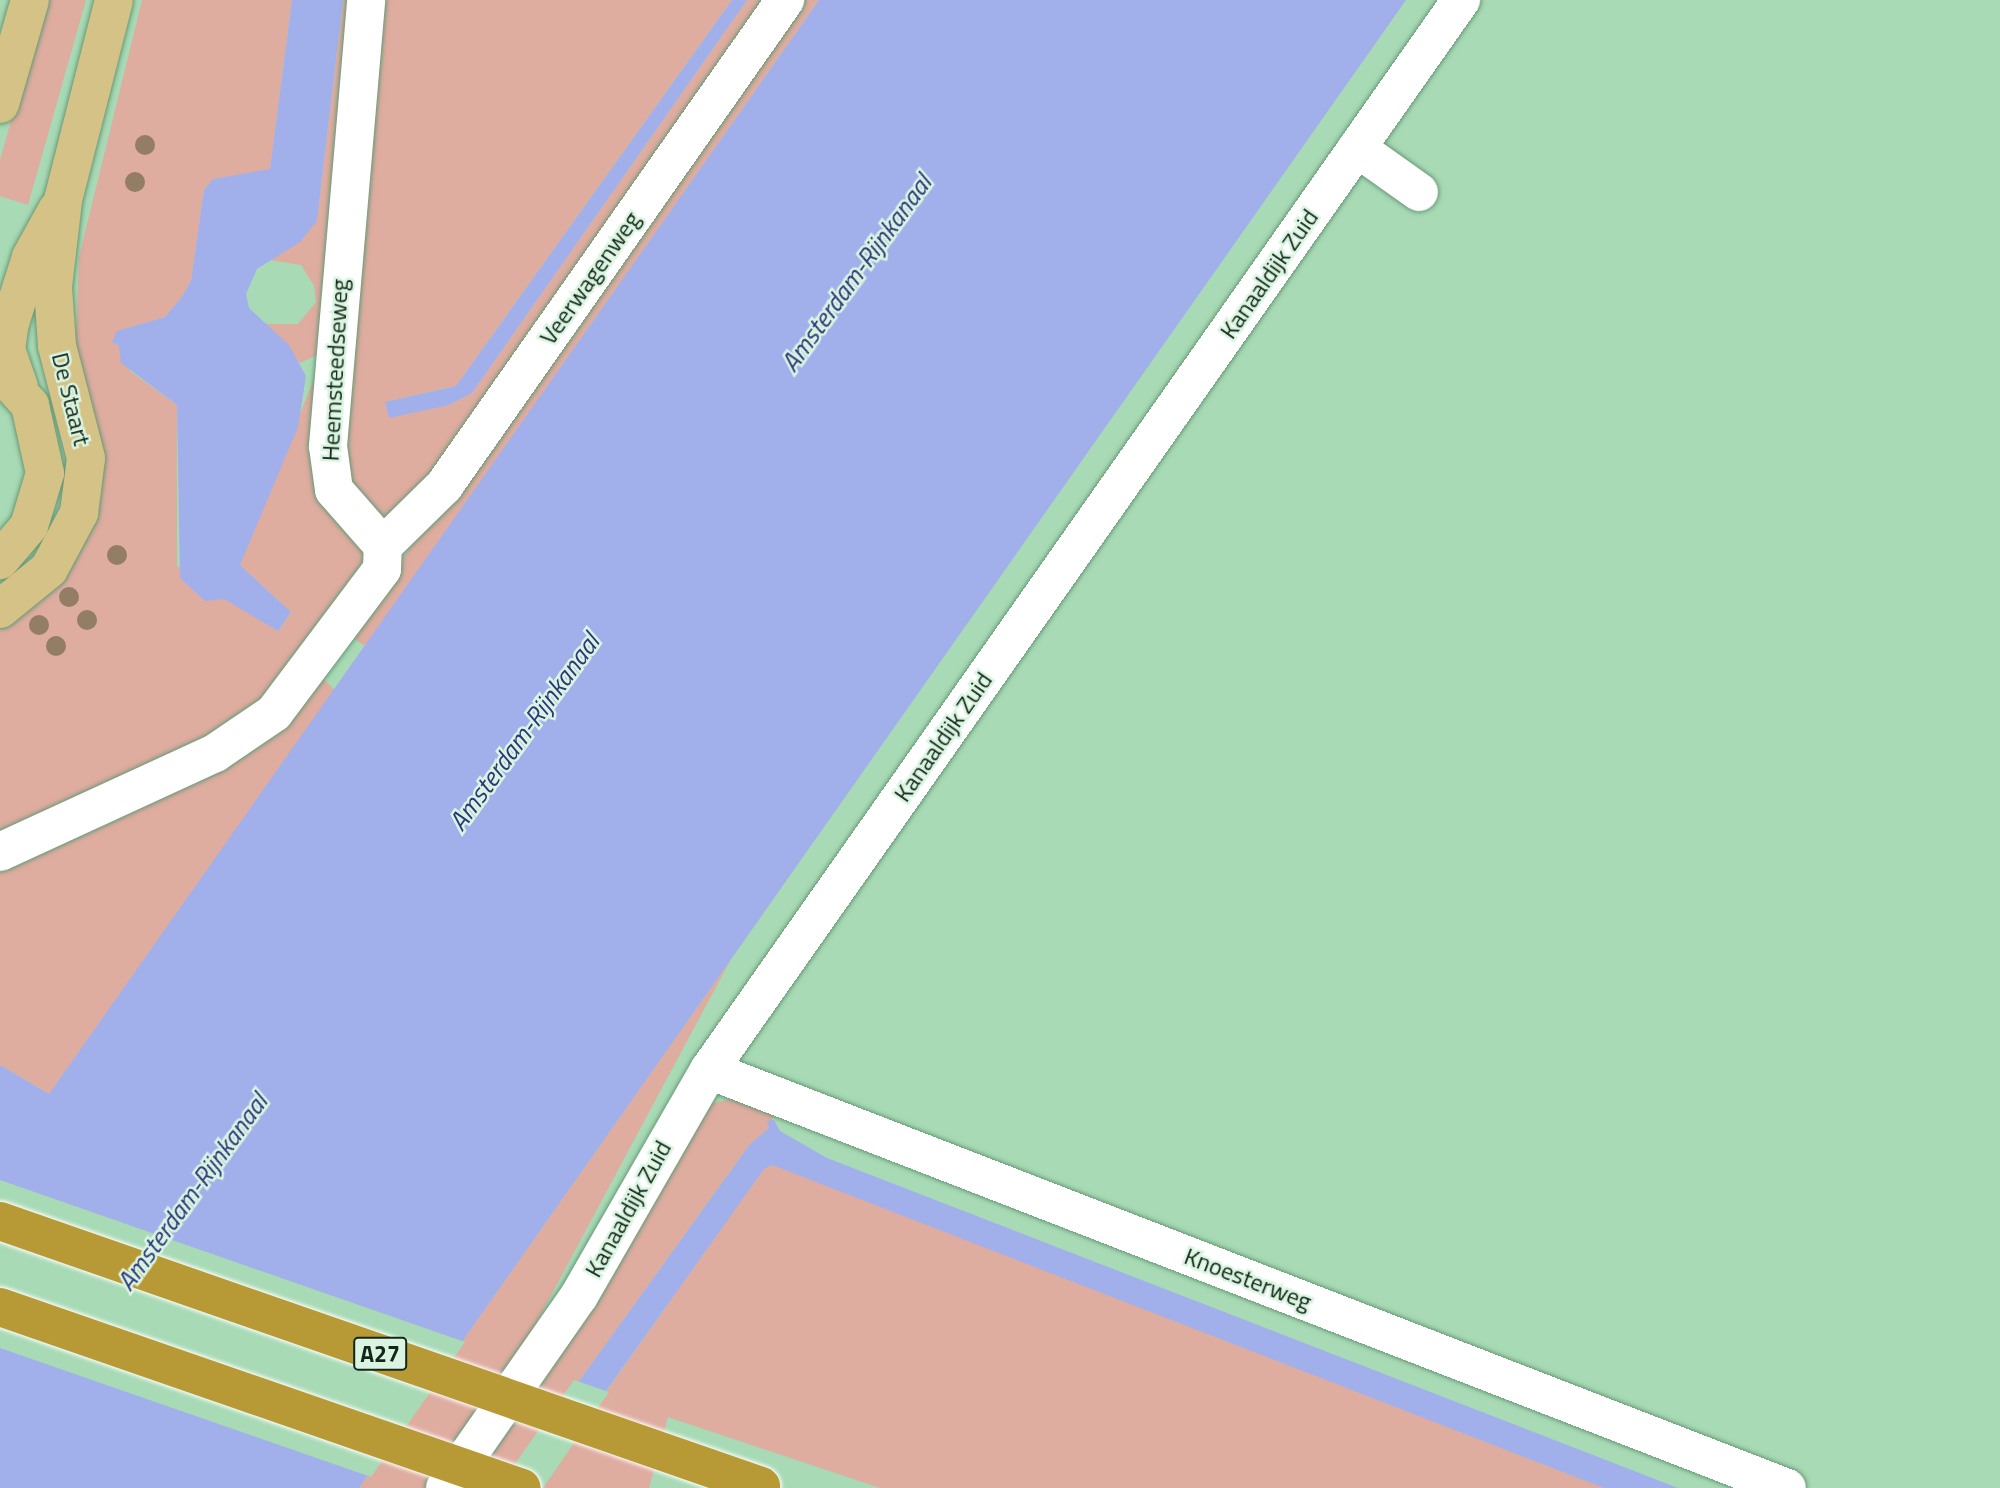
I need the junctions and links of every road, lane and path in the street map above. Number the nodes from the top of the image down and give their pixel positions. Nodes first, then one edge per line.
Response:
1 (30, 0) edge
2 (114, 0) edge
3 (366, 0) edge
4 (785, 0) edge
5 (1461, 0) edge
6 (0, 104) edge
7 (1357, 148) junction
8 (1419, 192) dead end
9 (62, 200) junction
10 (9, 380) edge
11 (383, 546) junction
12 (0, 560) edge
13 (0, 609) edge
14 (0, 852) edge
15 (709, 1070) junction
16 (0, 1222) edge
17 (0, 1307) edge
18 (761, 1486) dead end
19 (445, 1488) edge
20 (522, 1488) edge
21 (1787, 1488) edge

1 - 6 main road
2 - 9 main road, De Staart
3 - 11 street, Heemsteedseweg
4 - 11 street, Veerwagenweg
5 - 7 street, Kanaaldijk Zuid
7 - 8 street
7 - 15 street, Kanaaldijk Zuid
9 - 10 main road, De Staart
9 - 13 main road, De Staart
10 - 12 main road, De Staart
11 - 14 street
15 - 19 street, Kanaaldijk Zuid
15 - 21 street, Knoesterweg
16 - 18 highway, A27, bridge
17 - 20 highway, bridge

